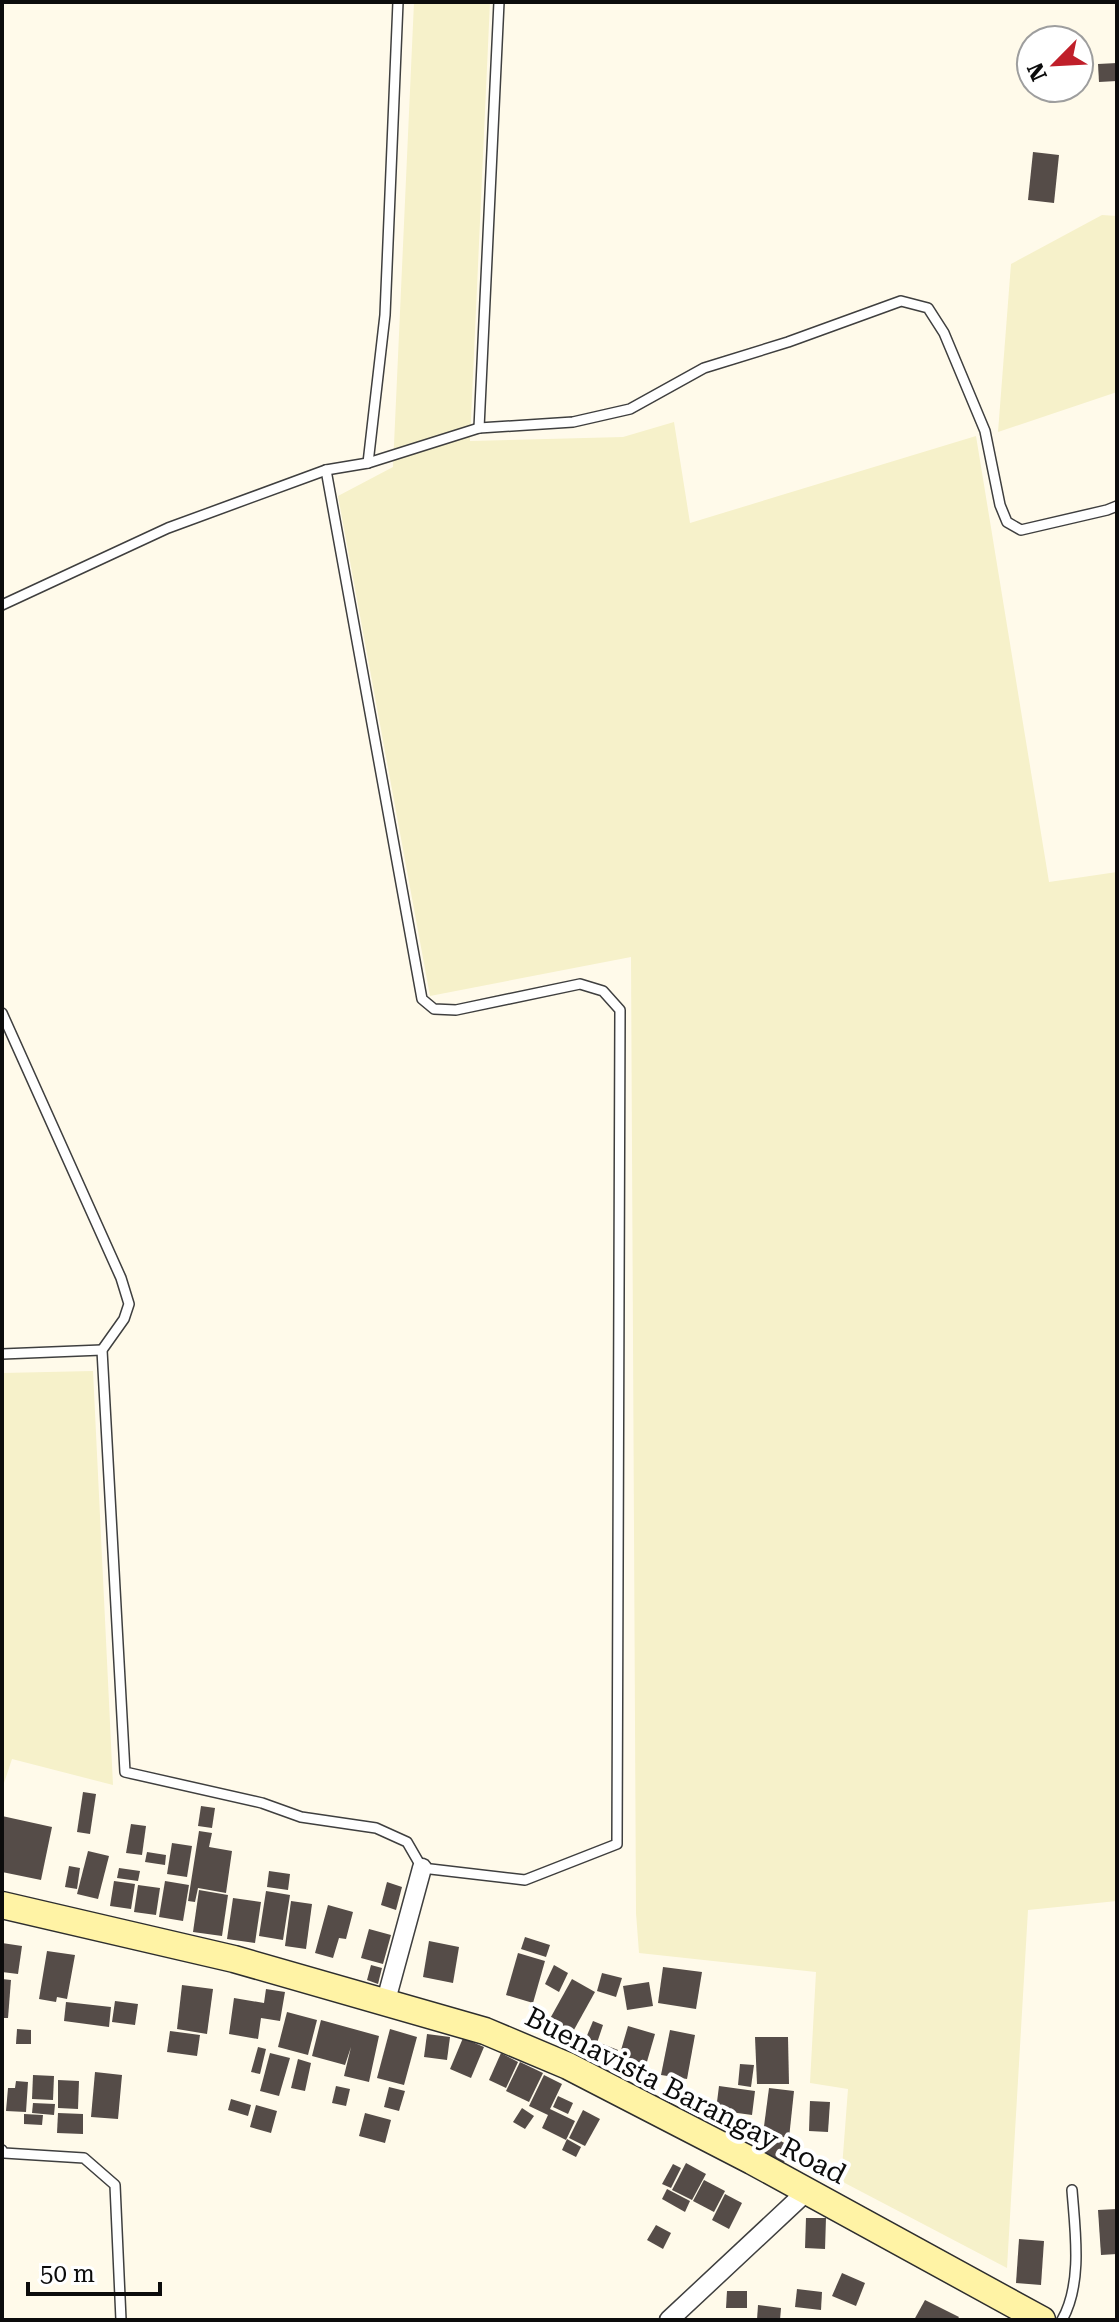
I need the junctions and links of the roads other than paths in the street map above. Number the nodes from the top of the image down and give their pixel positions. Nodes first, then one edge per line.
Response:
1 (398, 2) edge
2 (499, 2) edge
3 (479, 428) junction
4 (368, 463) junction
5 (326, 470) junction
6 (1117, 506) edge
7 (2, 605) edge
8 (2, 1013) edge
9 (102, 1350) junction
10 (2, 1354) edge
11 (422, 1868) junction
12 (2, 1905) edge
13 (385, 2004) junction
14 (2, 2150) edge
15 (1072, 2190) dead end
16 (807, 2191) junction
17 (121, 2320) edge
18 (669, 2320) edge
19 (1042, 2320) edge
20 (1062, 2320) edge

1 - 4 lane
2 - 3 lane
3 - 4 lane
3 - 6 lane
4 - 5 lane
5 - 7 lane
5 - 11 lane
8 - 9 lane
9 - 10 lane
9 - 11 lane
11 - 13 street
12 - 13 street, Buenavista Barangay Road
13 - 16 street, Buenavista Barangay Road
14 - 17 lane
15 - 20 lane
16 - 18 street
16 - 19 street, Buenavista Barangay Road

